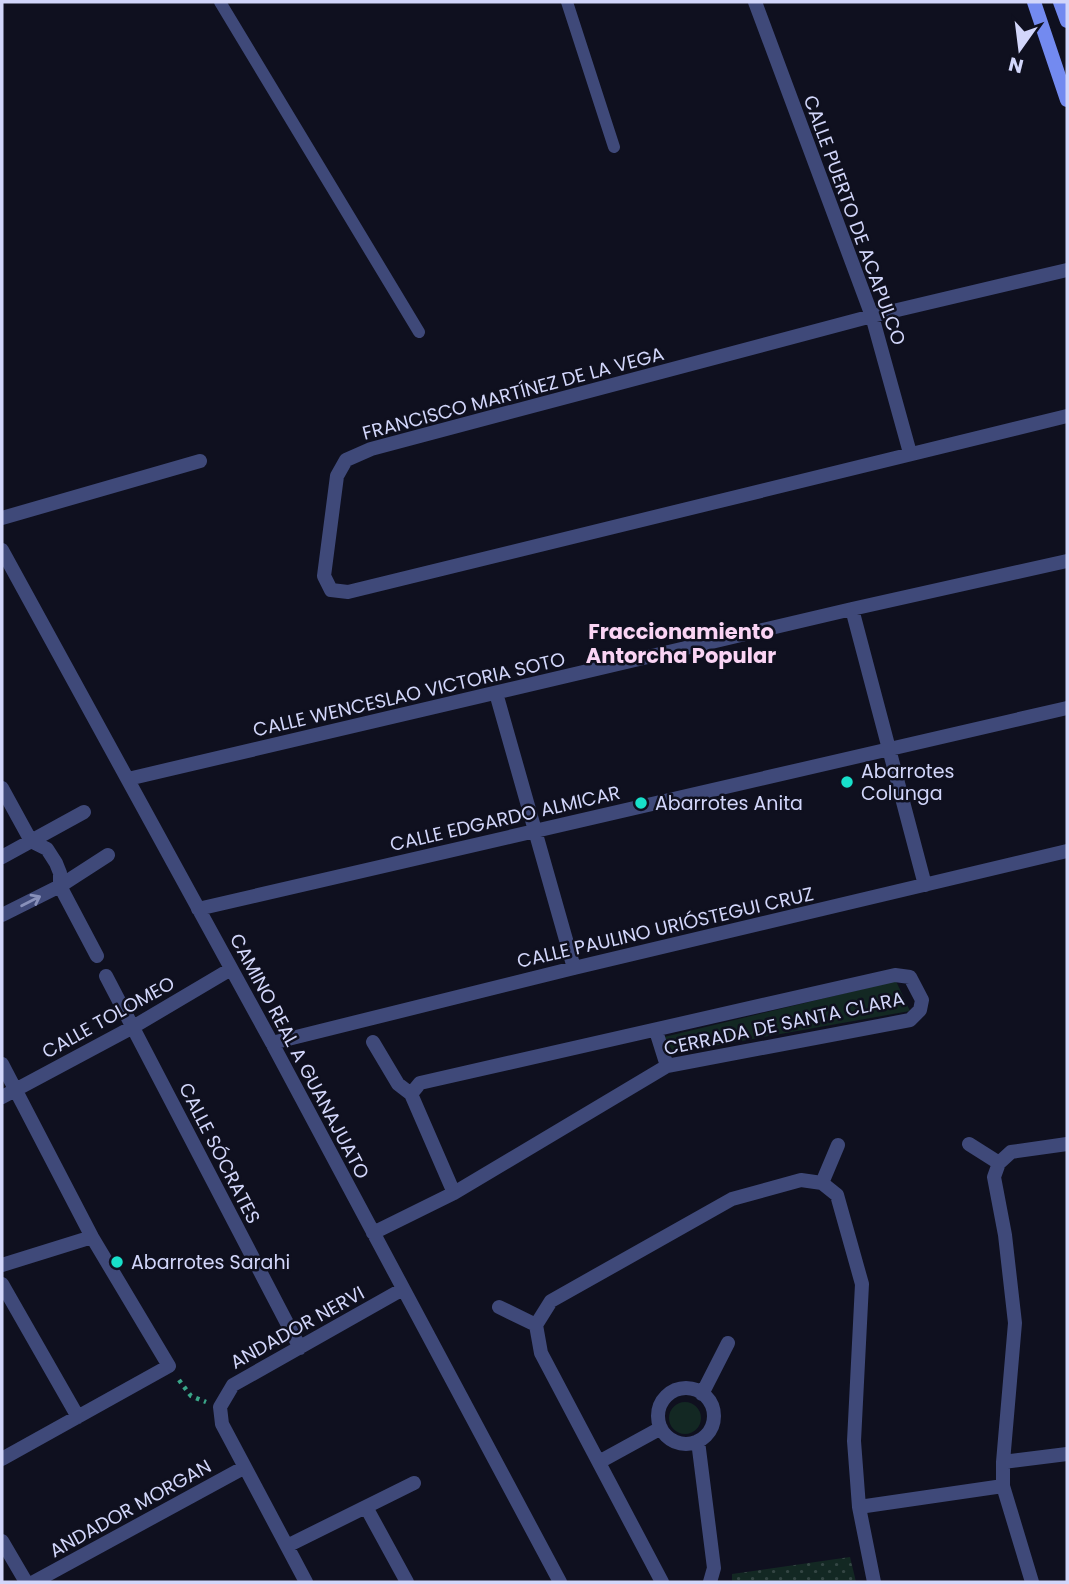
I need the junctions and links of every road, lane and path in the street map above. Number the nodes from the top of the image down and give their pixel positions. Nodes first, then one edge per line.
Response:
1 (220, 2) edge
2 (567, 2) edge
3 (755, 2) edge
4 (1034, 2) edge
5 (1060, 2) edge
6 (1067, 21) edge
7 (1067, 100) edge
8 (614, 147) dead end
9 (1067, 270) edge
10 (872, 316) junction
11 (419, 332) dead end
12 (1067, 416) edge
13 (910, 453) junction
14 (200, 461) dead end
15 (2, 518) edge
16 (2, 550) edge
17 (1067, 561) edge
18 (852, 610) junction
19 (496, 693) junction
20 (1067, 708) edge
21 (888, 749) junction
22 (128, 779) junction
23 (2, 788) edge
24 (84, 812) dead end
25 (535, 831) junction
26 (31, 841) junction
27 (1067, 851) edge
28 (108, 855) dead end
29 (2, 857) edge
30 (925, 885) junction
31 (60, 886) junction
32 (198, 909) junction
33 (2, 915) edge
34 (97, 956) dead end
35 (574, 968) junction
36 (231, 970) junction
37 (106, 976) dead end
38 (133, 1027) junction
39 (656, 1031) junction
40 (373, 1042) dead end
41 (272, 1043) junction
42 (2, 1063) edge
43 (667, 1066) junction
44 (15, 1089) junction
45 (411, 1094) junction
46 (2, 1097) edge
47 (969, 1144) dead end
48 (1067, 1144) edge
49 (838, 1145) dead end
50 (999, 1163) junction
51 (822, 1183) junction
52 (454, 1193) junction
53 (373, 1233) junction
54 (92, 1237) junction
55 (2, 1265) edge
56 (2, 1284) edge
57 (403, 1289) junction
58 (499, 1307) dead end
59 (536, 1325) junction
60 (728, 1343) dead end
61 (300, 1348) junction
62 (169, 1366) junction
63 (702, 1394) junction
64 (220, 1407) junction
65 (78, 1417) junction
66 (661, 1428) junction
67 (698, 1441) junction
68 (1067, 1454) edge
69 (2, 1460) edge
70 (599, 1462) junction
71 (1003, 1462) junction
72 (245, 1467) junction
73 (414, 1483) dead end
74 (1003, 1486) junction
75 (366, 1507) junction
76 (859, 1507) junction
77 (2, 1544) edge
78 (287, 1546) junction
79 (303, 1581) edge
80 (26, 1582) edge
81 (34, 1582) edge
82 (407, 1582) edge
83 (560, 1582) edge
84 (662, 1582) edge
85 (710, 1582) edge
86 (874, 1582) edge
87 (1032, 1582) edge

1 - 11 lane
2 - 8 lane
3 - 10 street, CALLE PUERTO DE ACAPULCO
4 - 7 street
5 - 6 street
9 - 10 street, FRANCISCO MARTÍNEZ DE LA VEGA
10 - 13 street, CALLE PUERTO DE ACAPULCO
10 - 13 street, FRANCISCO MARTÍNEZ DE LA VEGA
12 - 13 street, FRANCISCO MARTÍNEZ DE LA VEGA
14 - 15 street
16 - 22 street, CAMINO REAL A GUANAJUATO
17 - 18 street, CALLE WENCESLAO VICTORIA SOTO
18 - 19 street, CALLE WENCESLAO VICTORIA SOTO
18 - 21 street
19 - 22 street, CALLE WENCESLAO VICTORIA SOTO
19 - 25 street
20 - 21 street, CALLE EDGARDO ALMICAR
21 - 25 street, CALLE EDGARDO ALMICAR
21 - 30 street
22 - 32 street, CAMINO REAL A GUANAJUATO
23 - 26 street
24 - 26 street
25 - 32 street, CALLE EDGARDO ALMICAR
25 - 35 street
26 - 29 street
26 - 31 street
27 - 30 street, CALLE PAULINO URIÓSTEGUI CRUZ
28 - 31 street
30 - 35 street, CALLE PAULINO URIÓSTEGUI CRUZ
33 -> 31 street
31 - 34 street
32 - 36 street, CAMINO REAL A GUANAJUATO
35 - 41 street, CALLE PAULINO URIÓSTEGUI CRUZ
36 - 38 street, CALLE TOLOMEO
36 - 41 street, CAMINO REAL A GUANAJUATO
37 - 38 street, CALLE SÓCRATES
38 - 44 street, CALLE TOLOMEO
38 - 61 street, CALLE SÓCRATES
39 - 43 street
39 - 43 street, CERRADA DE SANTA CLARA
39 - 45 street, CERRADA DE SANTA CLARA
40 - 45 street
41 - 53 street, CAMINO REAL A GUANAJUATO
42 - 44 street
43 - 52 street, CERRADA DE SANTA CLARA
44 - 46 street, CALLE TOLOMEO
44 - 54 street
45 - 52 street
47 - 50 street
48 - 50 street
49 - 51 street
50 - 71 street
51 - 59 street
51 - 76 street
52 - 53 street, CERRADA DE SANTA CLARA
53 - 57 street, CAMINO REAL A GUANAJUATO
54 - 55 street
54 - 62 street
56 - 65 street
57 - 61 street, ANDADOR NERVI
57 - 83 street, CAMINO REAL A GUANAJUATO
58 - 59 street
59 - 70 street
60 - 63 street
61 - 64 street, ANDADOR NERVI
62 - 64 path
62 - 65 street
63 - 66 street
63 - 67 street
64 - 72 street
65 - 69 street
66 - 67 street
66 - 70 street
67 - 85 street
68 - 71 street
70 - 84 street
71 - 74 street
72 - 78 street
72 - 81 street, ANDADOR MORGAN
73 - 75 street
74 - 76 street
74 - 87 street
75 - 78 street
75 - 82 street
76 - 86 street
77 - 80 street
78 - 79 street

